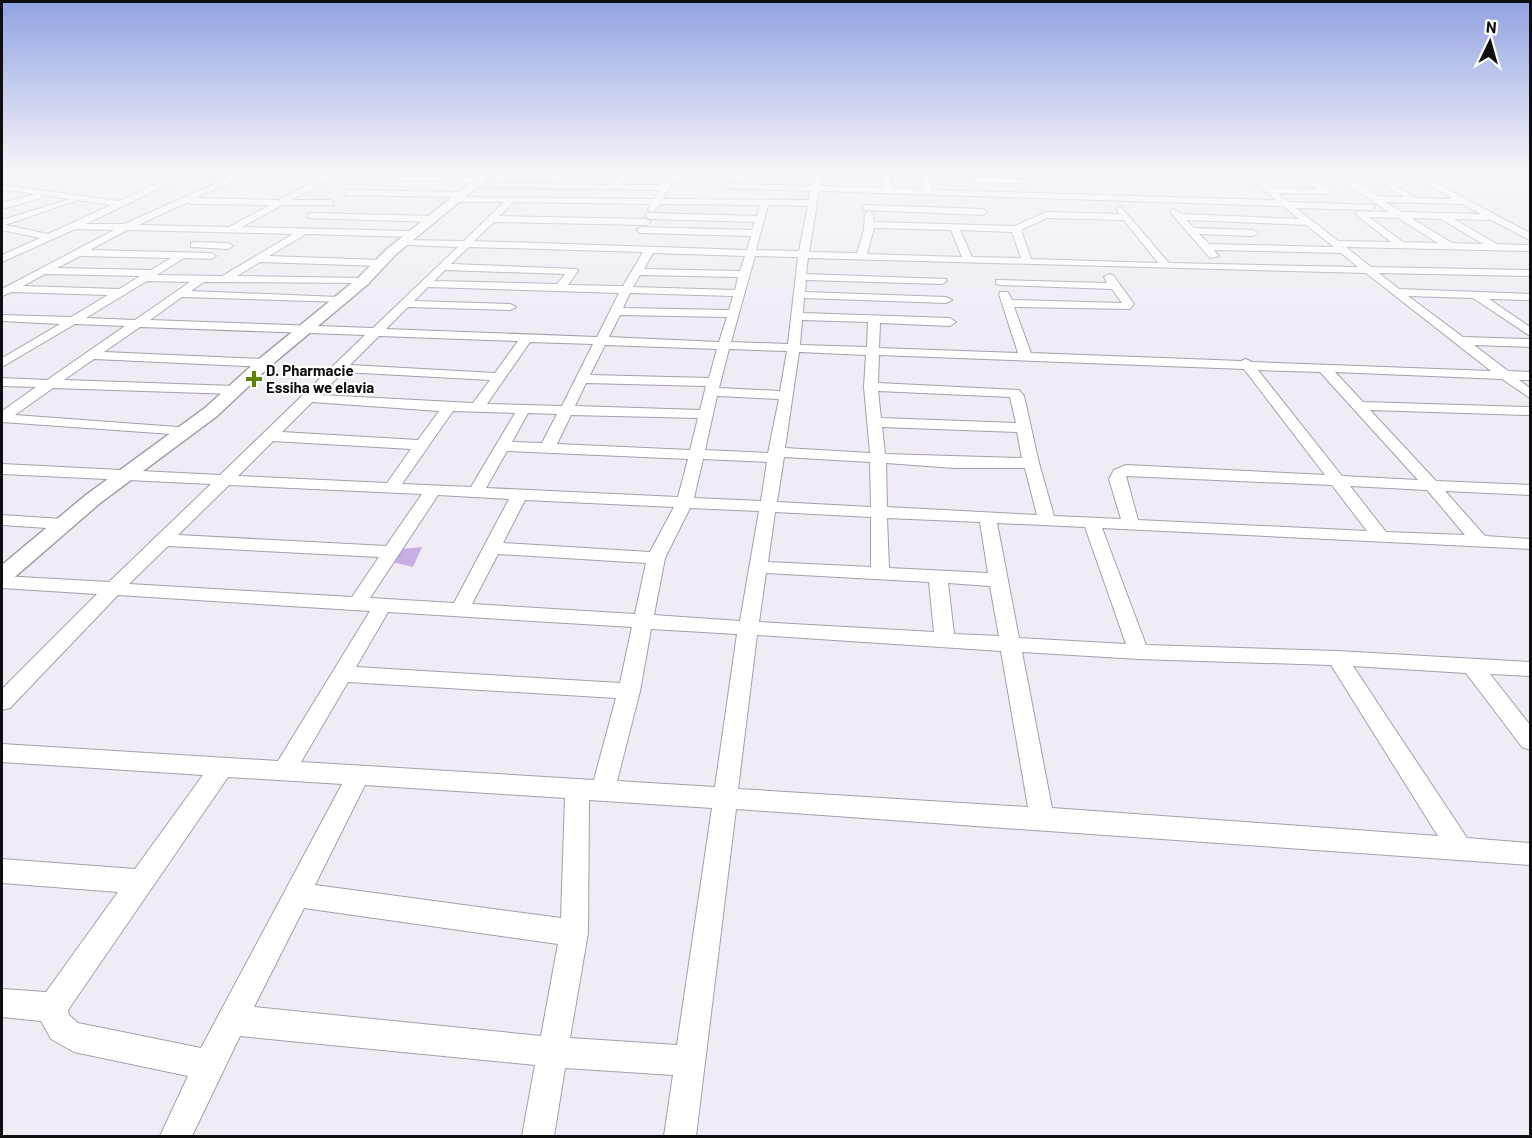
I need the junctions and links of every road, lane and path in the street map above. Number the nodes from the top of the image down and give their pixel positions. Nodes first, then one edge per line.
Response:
1 (2, 225) edge
2 (75, 225) edge
3 (105, 225) edge
4 (240, 225) edge
5 (296, 225) edge
6 (425, 225) edge
7 (487, 225) edge
8 (595, 225) edge
9 (644, 225) edge
10 (669, 225) edge
11 (759, 225) edge
12 (808, 225) edge
13 (870, 225) edge
14 (874, 225) edge
15 (988, 225) edge
16 (1022, 225) edge
17 (1133, 225) edge
18 (1186, 225) edge
19 (1313, 225) edge
20 (1374, 225) edge
21 (1417, 225) edge
22 (1457, 225) edge
23 (1507, 225) edge
24 (128, 226) junction
25 (954, 227) junction
26 (989, 228) junction
27 (1016, 228) junction
28 (229, 231) junction
29 (254, 231) junction
30 (287, 231) junction
31 (1191, 231) junction
32 (303, 232) junction
33 (757, 233) junction
34 (1253, 233) dead end
35 (49, 237) junction
36 (1530, 237) edge
37 (409, 238) junction
38 (551, 238) dead end
39 (99, 242) junction
40 (467, 244) junction
41 (228, 246) junction
42 (1402, 246) junction
43 (1207, 247) junction
44 (1340, 247) junction
45 (1451, 247) junction
46 (543, 248) junction
47 (564, 248) junction
48 (1530, 248) edge
49 (274, 249) junction
50 (1497, 249) junction
51 (627, 250) junction
52 (650, 251) junction
53 (2, 252) edge
54 (77, 253) junction
55 (753, 253) junction
56 (13, 254) junction
57 (183, 255) junction
58 (802, 255) junction
59 (211, 256) junction
60 (861, 256) junction
61 (386, 257) junction
62 (2, 259) edge
63 (261, 259) junction
64 (937, 259) junction
65 (582, 260) junction
66 (969, 260) junction
67 (993, 261) junction
68 (1028, 262) junction
69 (1102, 264) junction
70 (1166, 266) junction
71 (445, 267) junction
72 (1225, 267) junction
73 (1368, 269) junction
74 (44, 271) junction
75 (637, 272) junction
76 (1530, 273) edge
77 (746, 274) junction
78 (149, 276) junction
79 (174, 279) junction
80 (225, 279) junction
81 (200, 280) junction
82 (363, 281) junction
83 (942, 281) junction
84 (1000, 282) junction
85 (428, 284) junction
86 (800, 286) junction
87 (1115, 286) junction
88 (526, 287) junction
89 (560, 288) junction
90 (626, 290) junction
91 (6, 291) edge
92 (121, 292) junction
93 (1396, 292) junction
94 (740, 293) junction
95 (179, 294) junction
96 (1476, 295) junction
97 (1529, 298) edge
98 (339, 300) junction
99 (946, 300) junction
100 (1008, 303) junction
101 (408, 304) junction
102 (510, 307) junction
103 (616, 311) junction
104 (734, 314) junction
105 (797, 316) junction
106 (2, 318) edge
107 (874, 319) junction
108 (72, 321) junction
109 (135, 323) junction
110 (304, 329) junction
111 (377, 332) junction
112 (1530, 332) edge
113 (487, 336) junction
114 (527, 337) junction
115 (953, 337) junction
116 (601, 340) junction
117 (1460, 341) junction
118 (726, 344) junction
119 (1530, 344) edge
120 (794, 346) junction
121 (873, 349) junction
122 (2, 352) edge
123 (18, 353) junction
124 (90, 355) junction
125 (1025, 355) junction
126 (2, 363) edge
127 (264, 363) junction
128 (1246, 363) junction
129 (1322, 366) junction
130 (341, 369) junction
131 (1502, 373) junction
132 (1530, 376) edge
133 (499, 377) junction
134 (581, 379) junction
135 (2, 382) edge
136 (49, 385) junction
137 (713, 387) junction
138 (871, 387) junction
139 (235, 390) junction
140 (1530, 394) edge
141 (786, 395) junction
142 (309, 398) junction
143 (1359, 406) junction
144 (449, 407) junction
145 (477, 408) junction
146 (524, 409) junction
147 (566, 409) junction
148 (1530, 411) edge
149 (706, 414) junction
150 (2, 418) edge
151 (875, 422) junction
152 (1022, 428) junction
153 (186, 431) junction
154 (272, 436) junction
155 (420, 446) junction
156 (502, 446) junction
157 (548, 447) junction
158 (696, 454) junction
159 (775, 455) junction
160 (878, 458) junction
161 (1031, 463) junction
162 (2, 469) edge
163 (126, 475) junction
164 (226, 479) junction
165 (1337, 481) junction
166 (1433, 487) junction
167 (391, 488) junction
168 (433, 490) junction
169 (1530, 490) edge
170 (477, 492) junction
171 (520, 494) junction
172 (685, 502) junction
173 (766, 505) junction
174 (879, 510) junction
175 (987, 516) junction
176 (1047, 519) junction
177 (2, 520) edge
178 (1091, 521) junction
179 (1131, 523) junction
180 (62, 524) junction
181 (1381, 537) junction
182 (163, 540) junction
183 (1479, 542) junction
184 (1530, 544) edge
185 (491, 548) junction
186 (390, 552) junction
187 (656, 558) junction
188 (757, 567) junction
189 (880, 574) junction
190 (2, 576) edge
191 (938, 577) junction
192 (999, 580) junction
193 (2, 582) edge
194 (112, 589) junction
195 (356, 605) junction
196 (382, 607) junction
197 (459, 610) junction
198 (641, 622) junction
199 (748, 629) junction
200 (945, 641) junction
201 (1012, 645) junction
202 (1139, 652) junction
203 (1337, 658) junction
204 (1471, 665) junction
205 (1530, 669) edge
206 (342, 674) junction
207 (629, 691) junction
208 (2, 702) edge
209 (1530, 740) edge
210 (2, 753) edge
211 (220, 768) junction
212 (283, 772) junction
213 (358, 777) junction
214 (590, 791) junction
215 (725, 800) junction
216 (1042, 818) junction
217 (1460, 849) junction
218 (1530, 854) edge
219 (2, 871) edge
220 (141, 882) junction
221 (297, 895) junction
222 (573, 933) junction
223 (2, 1003) edge
224 (53, 1007) junction
225 (232, 1020) junction
226 (552, 1052) junction
227 (691, 1060) junction
228 (209, 1065) junction
229 (176, 1137) edge
230 (538, 1137) edge
231 (681, 1137) edge

1 - 35 street
2 - 35 street
3 - 24 street
4 - 28 street
5 - 30 street
6 - 37 street
7 - 40 street
8 - 47 street
9 - 51 street
10 - 33 street
11 - 33 street
12 - 58 street
13 - 60 street
14 - 25 street
15 - 26 street
16 - 27 street
17 - 70 street
18 - 31 street
19 - 44 street
20 - 42 street
21 - 45 street
22 - 50 street
23 - 36 street
24 - 28 street
24 - 39 street
25 - 26 street
25 - 66 street
26 - 27 street
27 - 68 street
28 - 29 street
29 - 30 street
29 - 41 street
30 - 32 street
31 - 34 street
31 - 43 street
32 - 37 street
32 - 49 street
33 - 55 street
35 - 56 street
37 - 40 street
37 - 61 street
38 - 46 street
39 - 41 street
39 - 54 street
40 - 46 street
40 - 71 street
41 - 59 street
42 - 44 street
42 - 45 street
43 - 44 street
43 - 72 street
44 - 73 street
45 - 50 street
46 - 47 street
47 - 65 street
48 - 50 street
49 - 61 street
49 - 63 street
51 - 52 street
51 - 65 street
52 - 55 street
52 - 75 street
53 - 56 street
54 - 57 street
54 - 74 street
55 - 58 street
55 - 77 street
56 - 62 street
57 - 59 street
57 - 78 street
58 - 60 street
58 - 86 street
59 - 79 street
60 - 64 street
61 - 63 street
61 - 82 street
63 - 80 street
64 - 66 street
64 - 83 street
65 - 71 street
65 - 89 street
66 - 67 street
67 - 68 street
67 - 84 street
68 - 69 street
69 - 70 street
69 - 87 street
70 - 72 street
71 - 85 street
72 - 73 street
73 - 76 street
73 - 93 street
74 - 78 street
74 - 91 street
75 - 77 street
75 - 90 street
77 - 94 street
78 - 79 street
78 - 92 street
79 - 81 street
80 - 81 street
80 - 82 street
81 - 95 street
82 - 98 street
83 - 86 street
83 - 99 street
84 - 87 street
84 - 100 street
85 - 88 street
85 - 101 street
86 - 99 street
86 - 105 street
87 - 100 street
88 - 89 street
88 - 102 street
89 - 90 street
90 - 94 street
90 - 103 street
91 - 92 street
92 - 108 street
93 - 96 street
93 - 117 street
94 - 104 street
95 - 98 street
95 - 109 street
96 - 97 street
96 - 112 street
98 - 110 street
99 - 115 street
100 - 125 street
101 - 102 street
101 - 111 street
102 - 113 street
103 - 104 street
103 - 116 street
104 - 118 street
105 - 107 street
105 - 120 street
106 - 108 street
107 - 115 street
107 - 121 street
108 - 109 street
108 - 123 street
109 - 110 street
109 - 124 street
110 - 111 street
110 - 127 street
111 - 113 street
111 - 130 street
113 - 114 street
114 - 116 street
114 - 133 street
115 - 121 street
115 - 125 street
116 - 118 street
116 - 134 street
117 - 119 street
117 - 131 street
118 - 120 street
118 - 137 street
120 - 121 street
120 - 141 street
121 - 138 street
122 - 123 street
123 - 126 street
124 - 127 street
124 - 136 street
125 - 128 street
127 - 139 street
128 - 129 street
128 - 165 street
129 - 131 street
129 - 143 street
130 - 133 street
130 - 142 street
131 - 132 street
131 - 140 street
133 - 145 street
134 - 137 street
134 - 147 street
135 - 136 street
136 - 139 street
136 - 150 street
137 - 141 street
137 - 149 street
138 - 151 street
138 - 152 street
139 - 153 street
141 - 159 street
142 - 144 street
142 - 154 street
143 - 148 street
143 - 166 street
144 - 145 street
144 - 155 street
145 - 146 street
146 - 147 street
146 - 156 street
147 - 149 street
147 - 157 street
149 - 158 street
150 - 153 street
151 - 152 street
151 - 160 street
152 - 161 street
153 - 163 street
154 - 155 street
154 - 164 street
155 - 167 street
156 - 157 street
156 - 170 street
157 - 158 street
158 - 159 street
158 - 172 street
159 - 160 street
159 - 173 street
160 - 161 street
160 - 174 street
161 - 176 street
162 - 163 street
163 - 164 street
163 - 180 street
164 - 167 street
164 - 182 street
165 - 166 street
165 - 179 street
165 - 181 street
166 - 169 street
166 - 183 street
167 - 168 street
168 - 170 street
168 - 186 street
170 - 171 street
171 - 172 street
171 - 185 street
172 - 173 street
172 - 187 street
173 - 174 street
173 - 188 street
174 - 175 street
174 - 189 street
175 - 176 street
175 - 192 street
176 - 178 street
177 - 180 street
178 - 179 street
178 - 202 street
179 - 181 street
180 - 190 street
181 - 183 street
182 - 186 street
182 - 194 street
183 - 184 street
185 - 187 street
185 - 197 street
186 - 195 street
187 - 198 street
188 - 189 street
188 - 199 street
189 - 191 street
191 - 192 street
191 - 200 street
192 - 201 street
193 - 194 street
194 - 195 street
194 - 208 street
195 - 196 street
196 - 197 street
196 - 206 street
197 - 198 street
198 - 199 street
198 - 207 street
199 - 200 street
199 - 215 street
200 - 201 street
201 - 202 street
201 - 216 street
202 - 203 street
203 - 204 street
203 - 217 street
204 - 205 street
204 - 209 street
206 - 207 street
206 - 212 street
207 - 214 street
210 - 211 street
211 - 212 street
211 - 220 street
212 - 213 street
213 - 214 street
213 - 221 street
214 - 215 street
214 - 222 street
215 - 216 street
215 - 227 street
216 - 217 street
217 - 218 street
219 - 220 street
220 - 224 street
221 - 222 street
221 - 225 street
222 - 226 street
223 - 224 street
224 - 228 street
225 - 226 street
225 - 228 street
226 - 227 street
226 - 230 street
227 - 231 street
228 - 229 street

